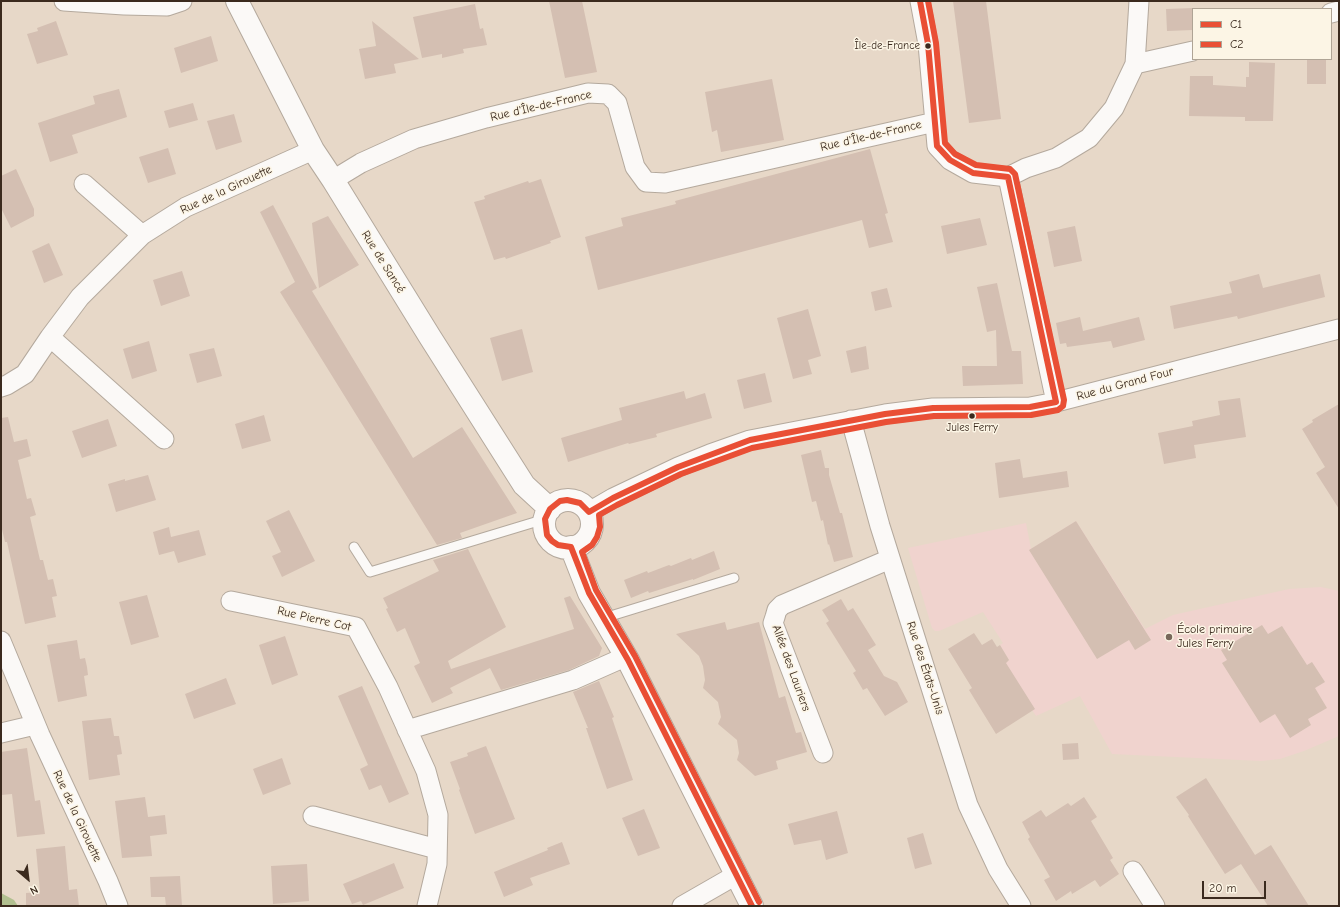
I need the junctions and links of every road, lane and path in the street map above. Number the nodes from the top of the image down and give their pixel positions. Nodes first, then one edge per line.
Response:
1 (64, 1) edge
2 (182, 1) edge
3 (237, 1) edge
4 (920, 1) edge
5 (1139, 1) edge
6 (1192, 51) edge
7 (1135, 64) junction
8 (935, 122) junction
9 (313, 150) junction
10 (1008, 177) junction
11 (333, 180) junction
12 (84, 184) dead end
13 (142, 235) junction
14 (1339, 329) edge
15 (50, 337) junction
16 (1, 387) edge
17 (1056, 402) junction
18 (851, 420) junction
19 (164, 440) dead end
20 (589, 512) junction
21 (547, 514) junction
22 (354, 547) dead end
23 (571, 547) junction
24 (890, 559) junction
25 (734, 578) dead end
26 (231, 600) dead end
27 (604, 618) junction
28 (1, 640) edge
29 (625, 657) junction
30 (35, 725) junction
31 (407, 730) junction
32 (1, 733) edge
33 (823, 753) dead end
34 (313, 816) dead end
35 (437, 849) junction
36 (1133, 871) dead end
37 (736, 875) junction
38 (687, 905) edge
39 (118, 906) edge
40 (427, 906) edge
41 (752, 906) edge
42 (1022, 906) edge
43 (1155, 906) edge

1 - 2 street
3 - 9 street, Rue de Sancé
4 - 8 street
5 - 7 street
6 - 7 street
7 - 10 street
8 - 10 street
8 - 11 street, Rue d'Île-de-France
9 - 11 street, Rue de Sancé
9 - 13 street, Rue de la Girouette
10 - 17 street
11 - 21 street, Rue de Sancé
12 - 13 street
13 - 15 street, Rue de la Girouette
14 - 17 street, Rue du Grand Four
15 - 16 street, Rue de la Girouette
15 - 19 street
17 - 18 street, Rue du Grand Four
18 - 20 street, Rue du Grand Four
18 - 24 street, Rue des États-Unis
20 - 21 street
20 - 23 street
21 - 22 lane
21 - 23 street
23 - 27 street
24 - 33 street, Allée des Lauriers
24 - 42 street, Rue des États-Unis
25 - 27 lane
26 - 31 street, Rue Pierre Cot
27 - 29 street
28 - 30 street, Rue de la Girouette
29 - 31 street
29 - 37 street
30 - 32 street
30 - 39 street, Rue de la Girouette
31 - 35 street, Rue Pierre Cot
34 - 35 street
35 - 40 street, Rue Pierre Cot
36 - 43 street
37 - 38 street
37 - 41 street

